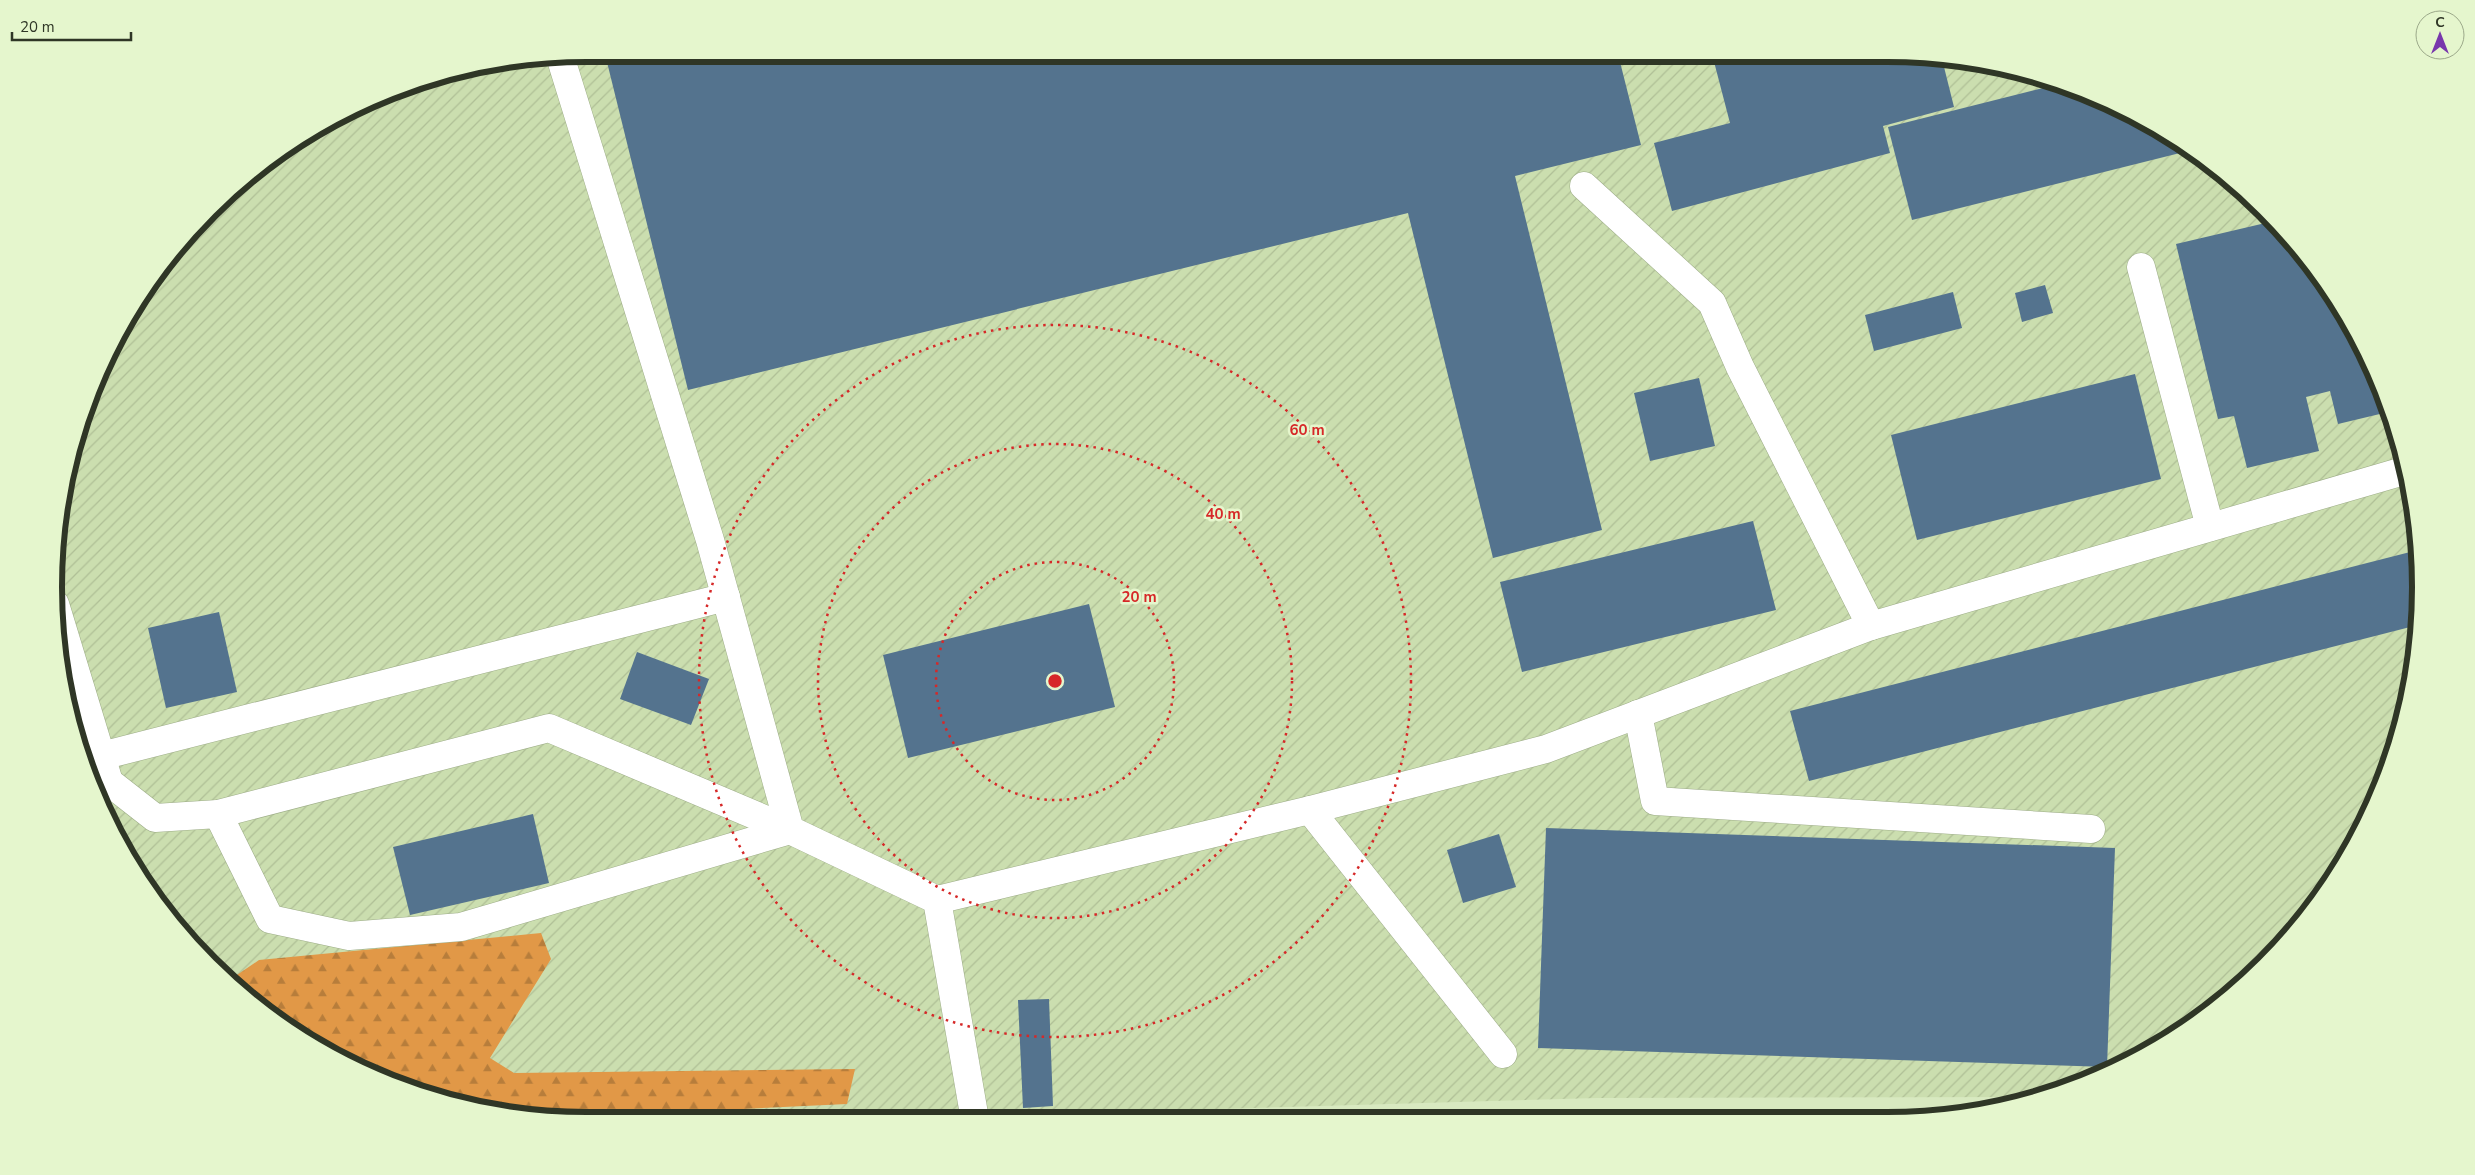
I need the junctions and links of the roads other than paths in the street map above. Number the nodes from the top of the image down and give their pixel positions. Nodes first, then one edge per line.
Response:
1 (562, 63) edge
2 (1584, 186) dead end
3 (2141, 267) dead end
4 (2399, 472) edge
5 (2210, 527) junction
6 (726, 597) junction
7 (1871, 626) junction
8 (65, 639) edge
9 (1638, 714) junction
10 (101, 756) junction
11 (1310, 810) junction
12 (218, 814) junction
13 (2091, 829) dead end
14 (790, 830) junction
15 (937, 900) junction
16 (1504, 1054) dead end
17 (974, 1112) edge

1 - 6 lane
2 - 7 lane
3 - 5 lane
4 - 5 lane
5 - 7 lane
6 - 10 lane
6 - 14 lane
7 - 9 lane
8 - 10 lane
9 - 11 lane
9 - 13 lane
10 - 12 lane
11 - 15 lane
11 - 16 lane
12 - 14 lane
12 - 14 lane
14 - 15 lane
15 - 17 lane

